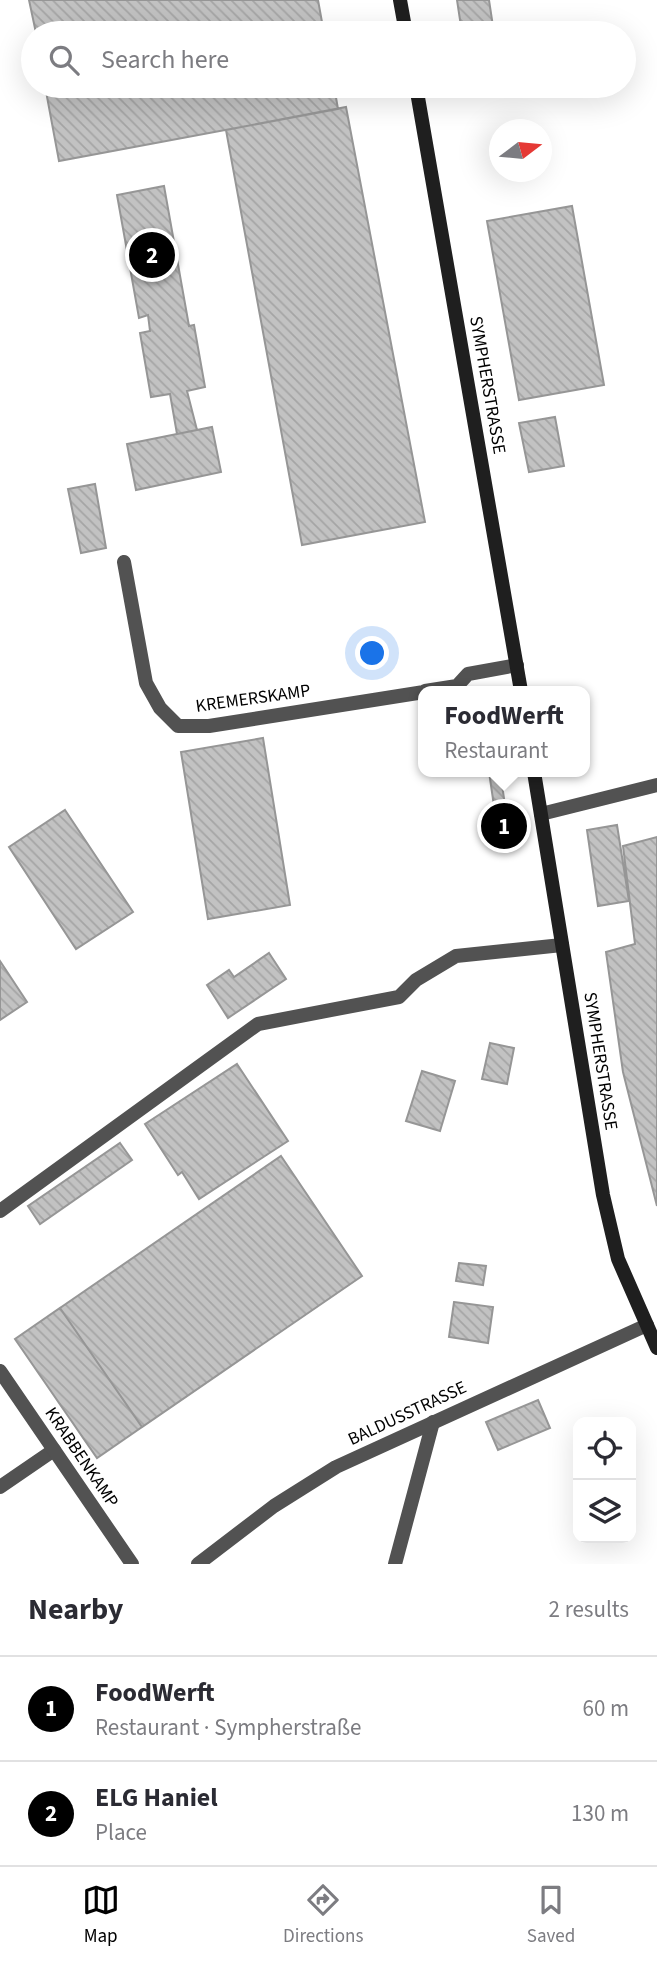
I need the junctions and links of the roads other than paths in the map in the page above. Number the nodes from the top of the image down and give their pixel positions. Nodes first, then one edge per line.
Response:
1 (400, 0) edge
2 (404, 21) edge
3 (417, 98) edge
4 (124, 562) dead end
5 (517, 665) junction
6 (457, 686) edge
7 (521, 686) edge
8 (418, 692) edge
9 (535, 777) edge
10 (657, 785) edge
11 (541, 814) junction
12 (562, 945) junction
13 (0, 1211) edge
14 (647, 1325) junction
15 (657, 1348) edge
16 (0, 1371) edge
17 (433, 1422) junction
18 (54, 1450) junction
19 (0, 1487) edge
20 (132, 1564) edge
21 (198, 1564) edge
22 (395, 1564) edge

1 - 2 street
3 - 5 street, SYMPHERSTRASSE
4 - 8 street, KREMERSKAMP
5 - 6 street, KREMERSKAMP
5 - 7 street, SYMPHERSTRASSE
9 - 11 street, SYMPHERSTRASSE
10 - 11 street
11 - 12 street, SYMPHERSTRASSE
12 - 13 street
12 - 14 street, SYMPHERSTRASSE
14 - 15 street, SYMPHERSTRASSE
14 - 17 street, BALDUSSTRASSE
16 - 18 street, KRABBENKAMP
17 - 21 street, BALDUSSTRASSE
17 - 22 street
18 - 19 street
18 - 20 street, KRABBENKAMP

